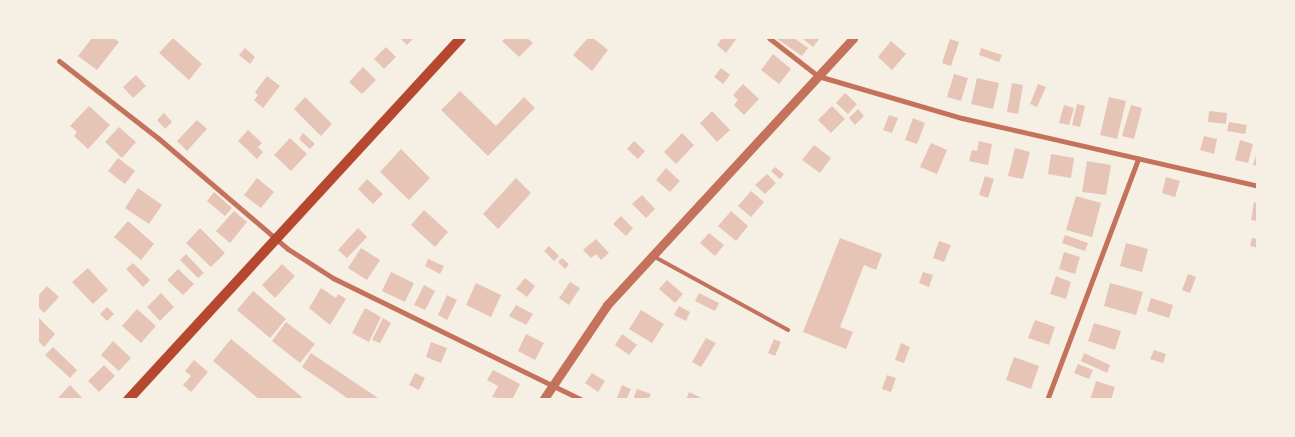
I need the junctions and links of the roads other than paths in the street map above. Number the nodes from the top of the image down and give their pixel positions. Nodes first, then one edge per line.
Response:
1 (461, 38) edge
2 (769, 38) edge
3 (853, 38) edge
4 (59, 61) dead end
5 (818, 76) junction
6 (1138, 159) junction
7 (1258, 186) edge
8 (276, 236) junction
9 (653, 256) junction
10 (788, 330) dead end
11 (552, 384) junction
12 (128, 400) edge
13 (543, 400) edge
14 (582, 400) edge
15 (1047, 400) edge

1 - 8 main road
2 - 5 street
3 - 5 street
4 - 8 street
5 - 6 street
5 - 9 street
6 - 7 street
6 - 15 street
8 - 11 street
8 - 12 main road
9 - 10 lane
9 - 11 street
11 - 13 street
11 - 14 street

